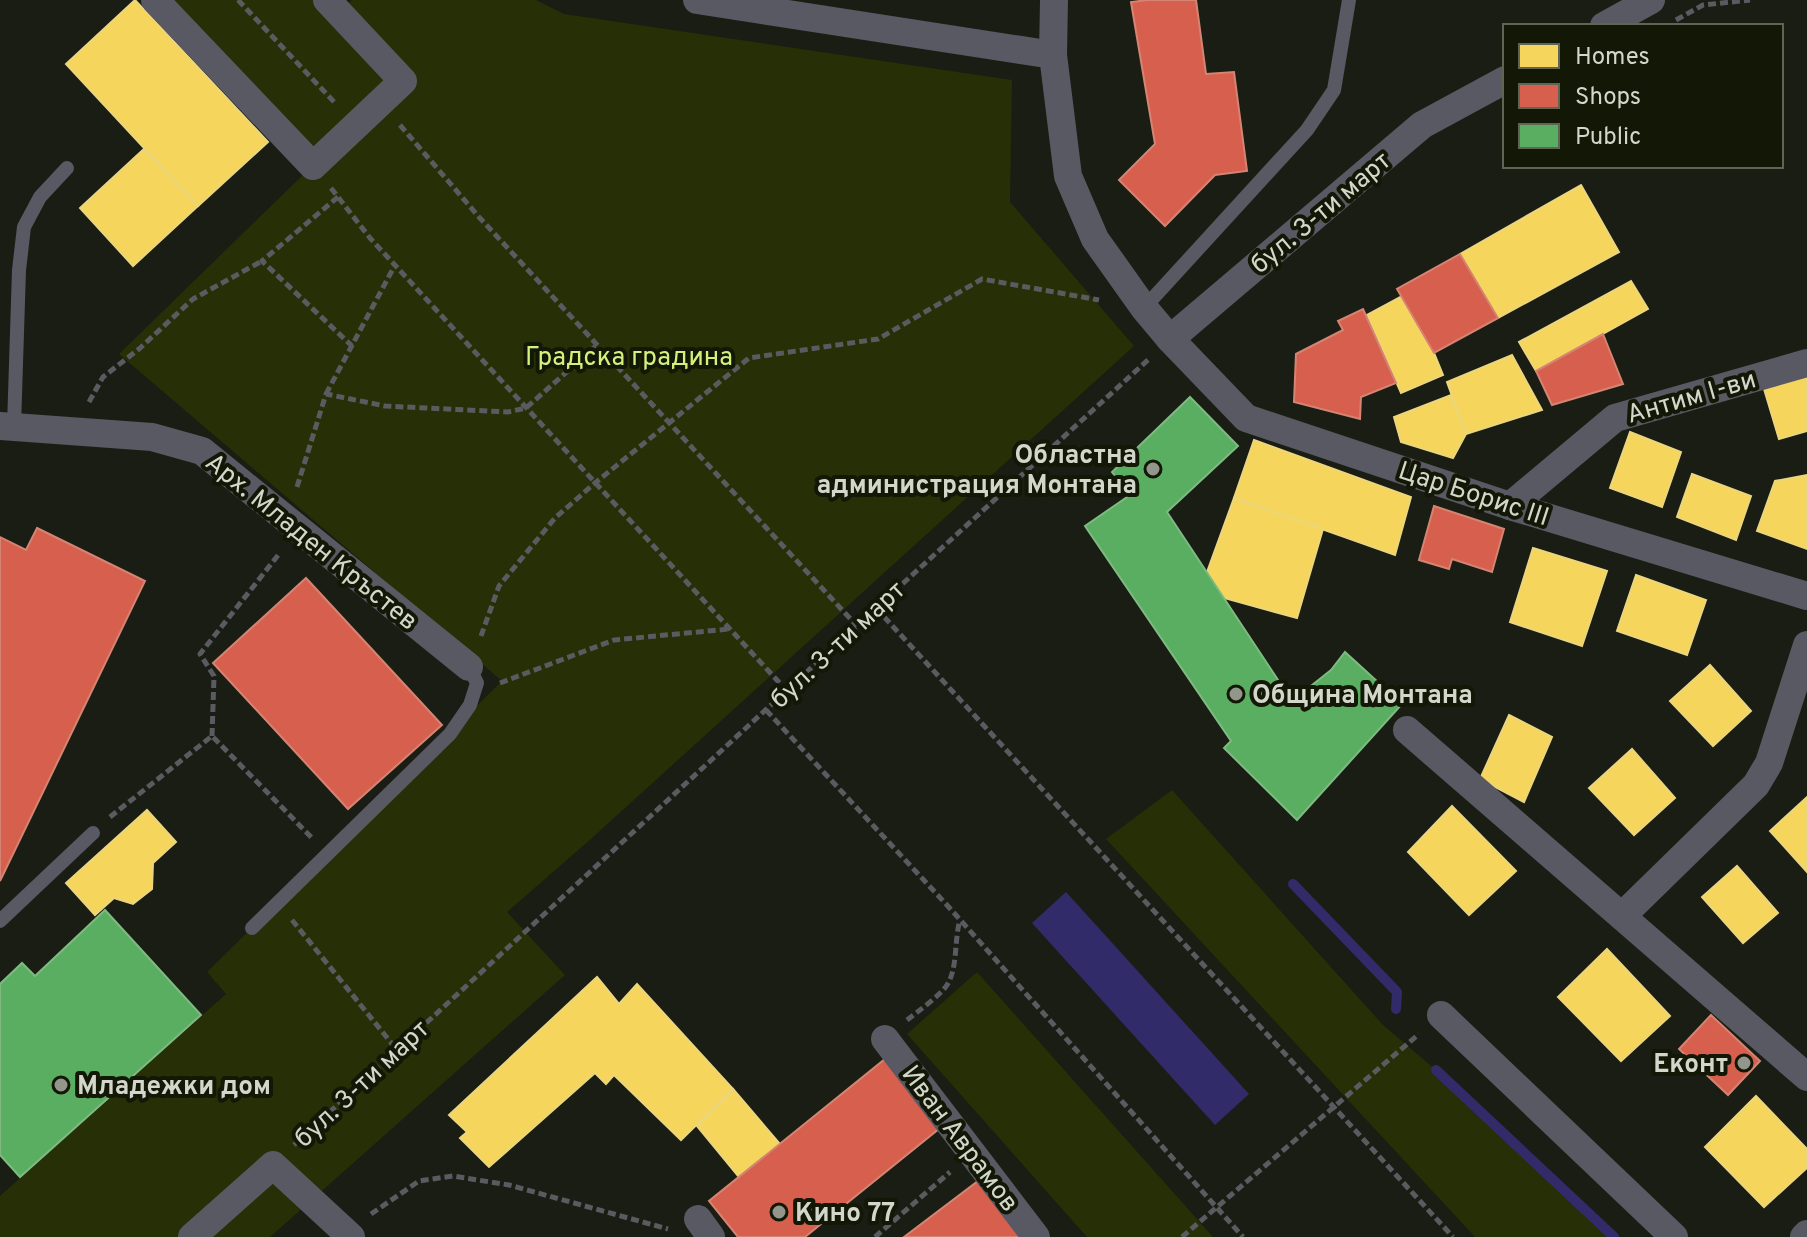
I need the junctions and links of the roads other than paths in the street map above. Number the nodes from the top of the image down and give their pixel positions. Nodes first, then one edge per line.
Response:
1 (155, 0) edge
2 (327, 0) edge
3 (697, 0) edge
4 (1054, 0) edge
5 (1349, 0) edge
6 (1651, 0) edge
7 (1608, 24) edge
8 (1053, 55) junction
9 (1503, 81) edge
10 (67, 168) dead end
11 (1144, 308) junction
12 (1170, 339) junction
13 (1807, 363) edge
14 (7, 426) edge
15 (1510, 506) junction
16 (1807, 596) edge
17 (1807, 645) edge
18 (469, 667) joint
19 (1407, 730) dead end
20 (93, 833) road end
21 (1622, 916) junction
22 (0, 921) edge
23 (252, 928) dead end
24 (1441, 1015) road end
25 (885, 1039) road end
26 (1804, 1068) edge
27 (348, 1234) edge
28 (192, 1237) edge
29 (1036, 1237) edge
30 (1674, 1237) edge

1 - 2 street
3 - 8 street
4 - 8 street, Цар Борис III
5 - 11 lane
6 - 7 street
8 - 11 street, Цар Борис III
9 - 12 street, бул. 3-ти март
10 - 14 lane
11 - 12 street, Цар Борис III
12 - 15 street, Цар Борис III
13 - 15 street, Антим I-ви
14 - 18 street, Арх. Младен Кръстев
15 - 16 street, Цар Борис III
17 - 21 street
18 - 23 lane
19 - 21 street
20 - 22 lane
21 - 26 street
24 - 30 street
25 - 29 street, Иван Аврамов
27 - 28 street, бул. 3-ти март

